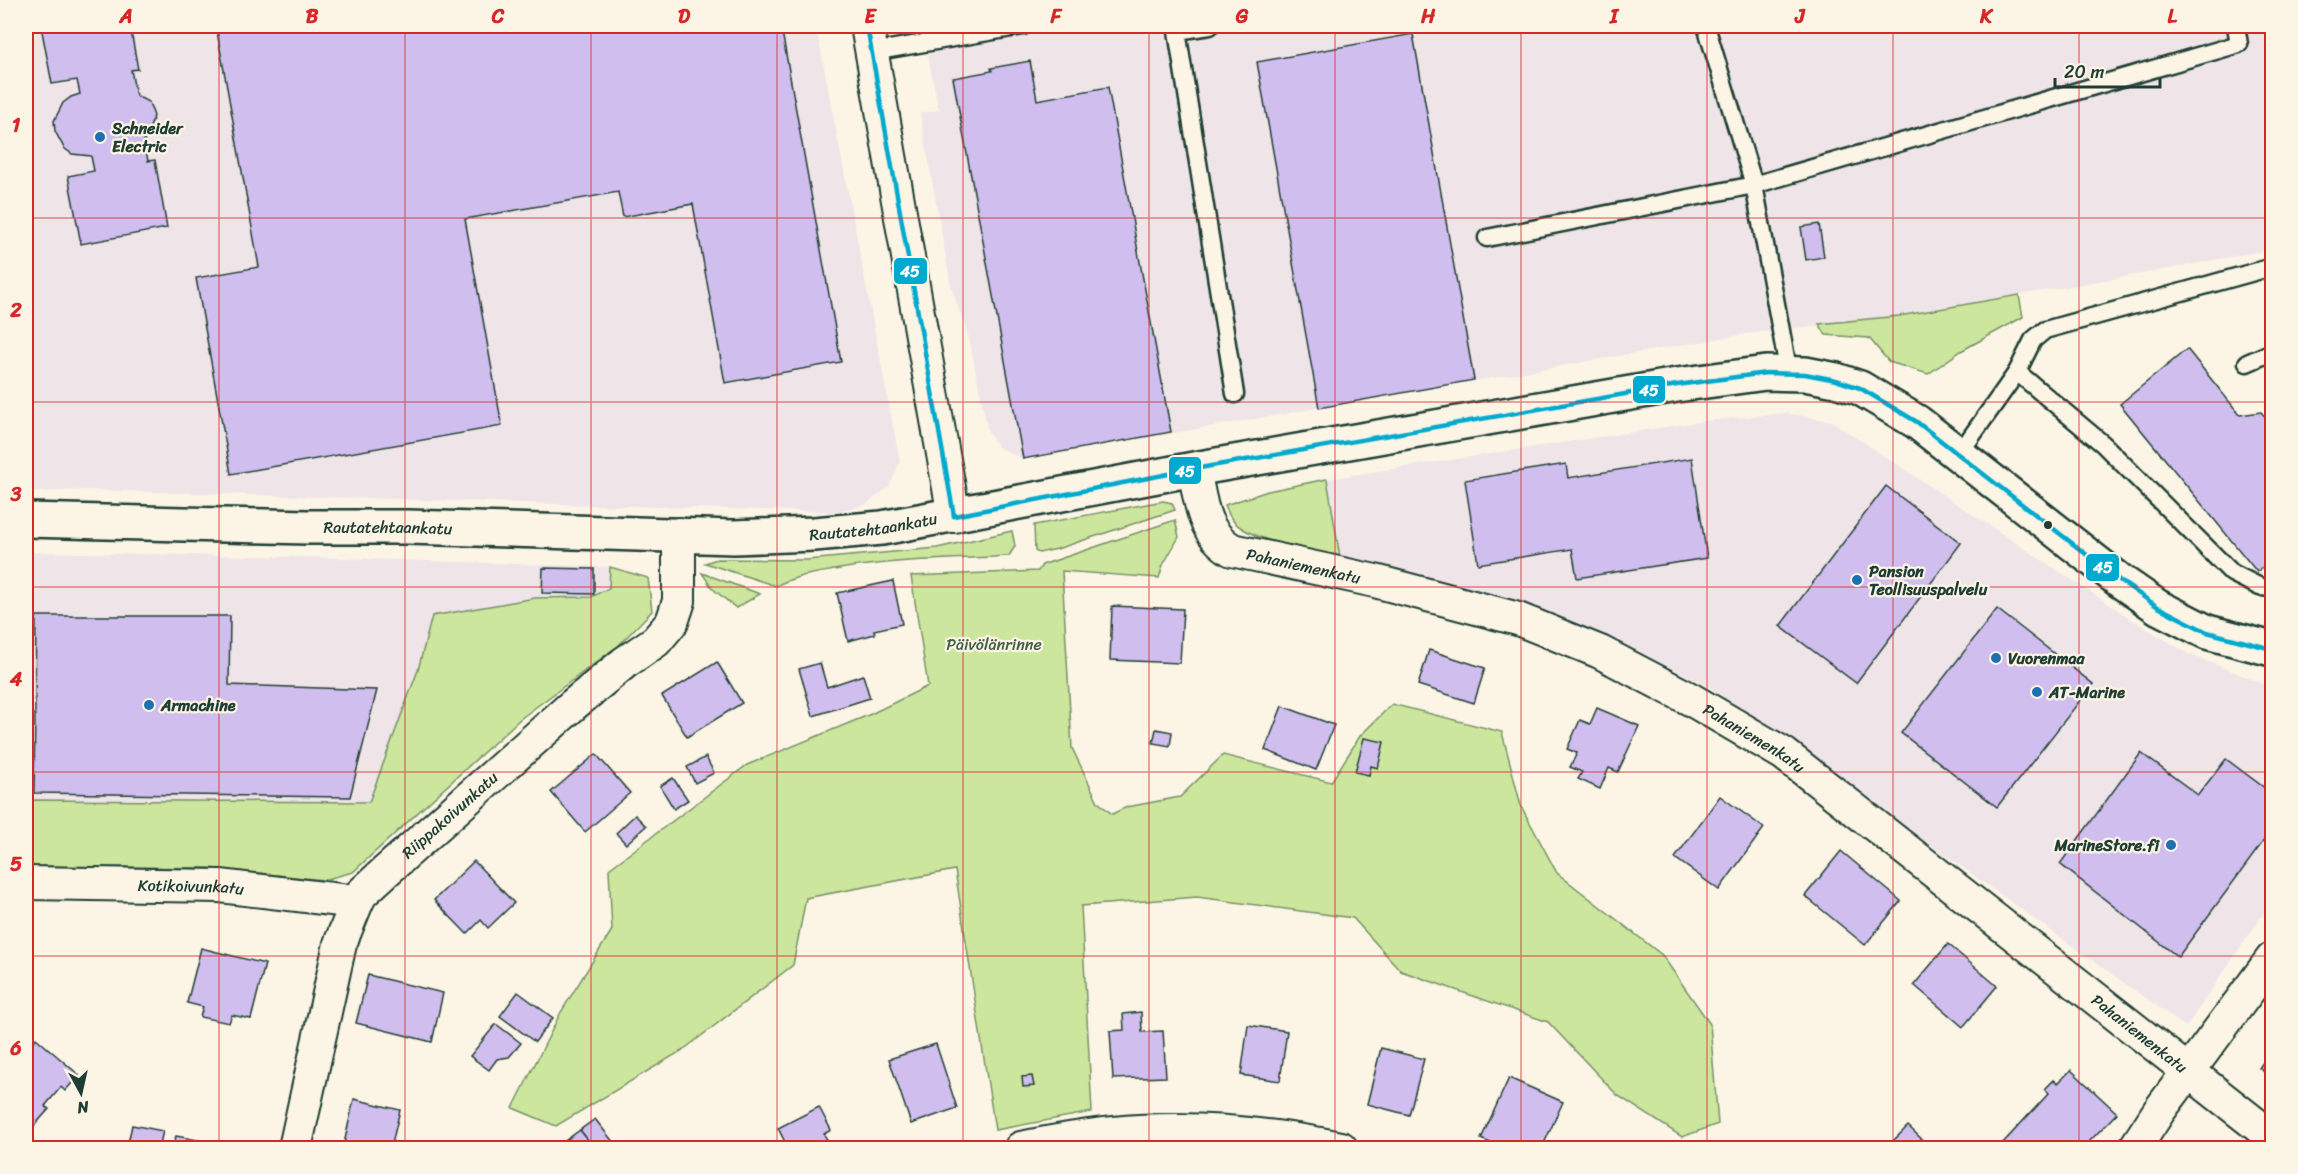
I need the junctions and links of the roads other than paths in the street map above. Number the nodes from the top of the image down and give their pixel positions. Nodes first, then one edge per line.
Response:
1 (1023, 26) edge
2 (1210, 26) edge
3 (1706, 26) edge
4 (2236, 26) edge
5 (1176, 28) edge
6 (870, 39) edge
7 (1754, 185) junction
8 (1487, 238) dead end
9 (2272, 267) edge
10 (2272, 352) edge
11 (2247, 363) dead end
12 (2017, 372) junction
13 (1789, 374) junction
14 (1235, 394) dead end
15 (1959, 454) junction
16 (1194, 468) junction
17 (954, 516) junction
18 (26, 520) edge
19 (679, 534) junction
20 (2272, 588) edge
21 (2272, 649) edge
22 (26, 883) edge
23 (357, 902) junction
24 (2272, 959) edge
25 (2189, 1071) junction
26 (2272, 1137) edge
27 (296, 1149) edge
28 (1021, 1149) edge
29 (1341, 1149) edge
30 (2135, 1149) edge

1 - 6 lane
2 - 5 lane
3 - 7 lane
4 - 7 lane
5 - 14 lane
6 - 17 street
7 - 8 lane
7 - 13 lane
9 - 12 lane
10 - 11 lane
12 - 15 lane
12 - 20 lane
13 - 15 street, Rautatehtaankatu
13 - 16 street, Rautatehtaankatu
15 - 21 street, Rautatehtaankatu
16 - 17 street, Rautatehtaankatu
16 - 25 street, Pahaniemenkatu
17 - 19 street, Rautatehtaankatu
18 - 19 street, Rautatehtaankatu
19 - 23 street, Riippakoivunkatu
22 - 23 street, Kotikoivunkatu
23 - 27 street, Riippakoivunkatu
24 - 25 street
25 - 26 street, Pahaniemenkatu
25 - 30 street
28 - 29 street

